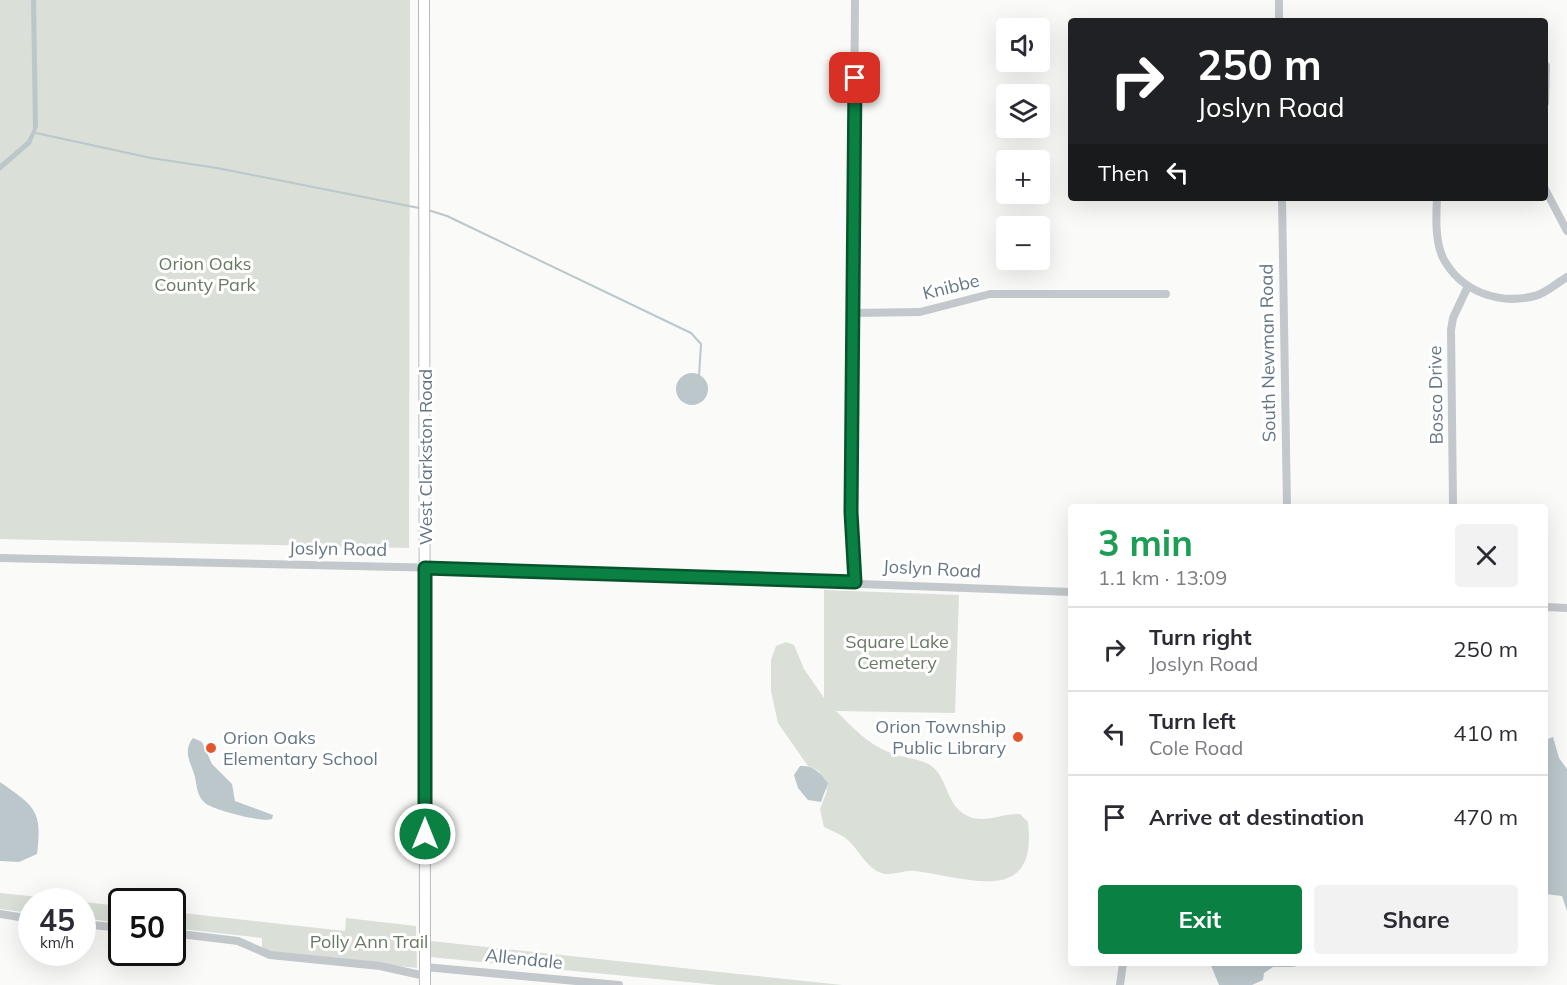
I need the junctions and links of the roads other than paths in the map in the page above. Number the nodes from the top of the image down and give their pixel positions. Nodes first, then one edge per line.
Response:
1 (424, 0) edge
2 (855, 0) edge
3 (1279, 0) edge
4 (1279, 18) edge
5 (1548, 195) edge
6 (1282, 201) edge
7 (1437, 201) edge
8 (1567, 231) edge
9 (1567, 277) edge
10 (1468, 286) junction
11 (1166, 294) dead end
12 (853, 313) junction
13 (1287, 504) edge
14 (1453, 504) edge
15 (0, 558) edge
16 (425, 568) junction
17 (855, 582) junction
18 (1068, 592) edge
19 (1548, 607) edge
20 (1567, 608) edge
21 (0, 914) edge
22 (18, 917) edge
23 (186, 935) edge
24 (1123, 966) edge
25 (425, 976) edge
26 (619, 985) edge
27 (1120, 985) edge

1 - 16 main road, West Clarkston Road
2 - 12 street
3 - 4 street
5 - 8 street
6 - 13 street, South Newman Road
7 - 10 street
9 - 10 street
10 - 14 street, Bosco Drive
11 - 12 street, Knibbe
12 - 17 street
15 - 16 street, Joslyn Road
16 - 17 street, Joslyn Road
16 - 25 main road, West Clarkston Road
17 - 18 street, Joslyn Road
19 - 20 street
21 - 22 street
23 - 25 street, Allendale
24 - 27 street
25 - 26 street, Allendale

